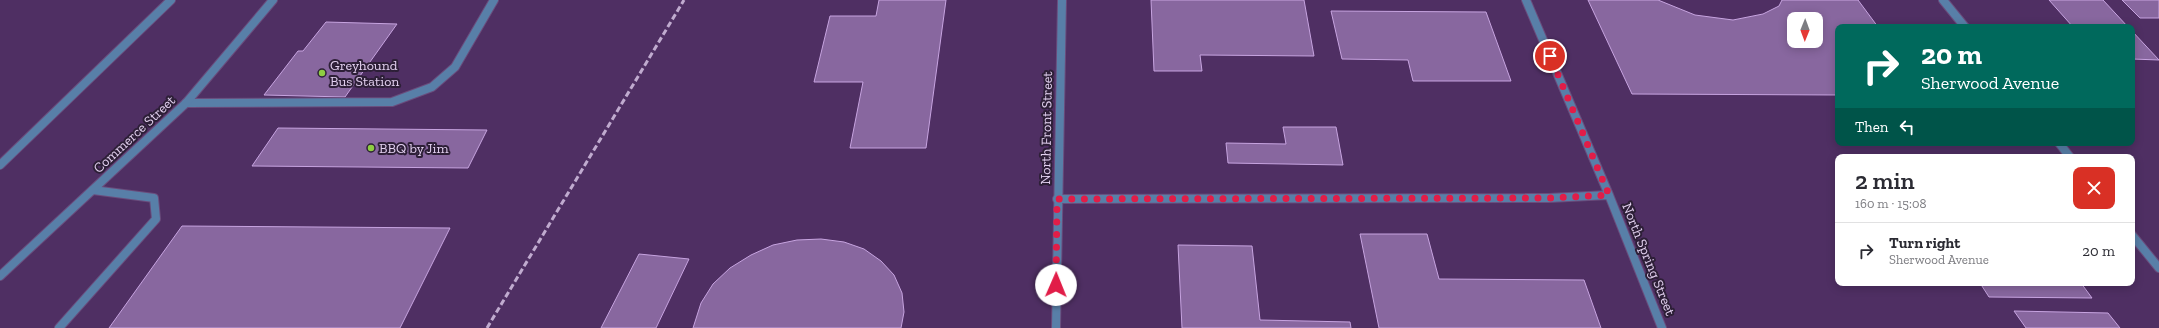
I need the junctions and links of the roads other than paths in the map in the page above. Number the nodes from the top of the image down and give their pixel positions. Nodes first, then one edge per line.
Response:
1 (171, 0) edge
2 (273, 0) edge
3 (494, 0) edge
4 (1062, 0) edge
5 (1526, 0) edge
6 (1944, 0) edge
7 (1963, 24) edge
8 (186, 103) junction
9 (2061, 146) edge
10 (2068, 154) edge
11 (0, 165) edge
12 (93, 190) junction
13 (1609, 195) junction
14 (1057, 199) junction
15 (2135, 239) edge
16 (2159, 268) edge
17 (0, 276) edge
18 (59, 328) edge
19 (1056, 328) edge
20 (1662, 328) edge

1 - 11 street
2 - 8 street, Commerce Street
3 - 8 street
4 - 14 street, North Front Street
5 - 13 street, North Spring Street
6 - 7 street
8 - 12 street, Commerce Street
9 - 10 street
12 - 17 street, Commerce Street
12 - 18 street
13 - 14 street
13 - 20 street, North Spring Street
14 - 19 street, North Front Street
15 - 16 street

